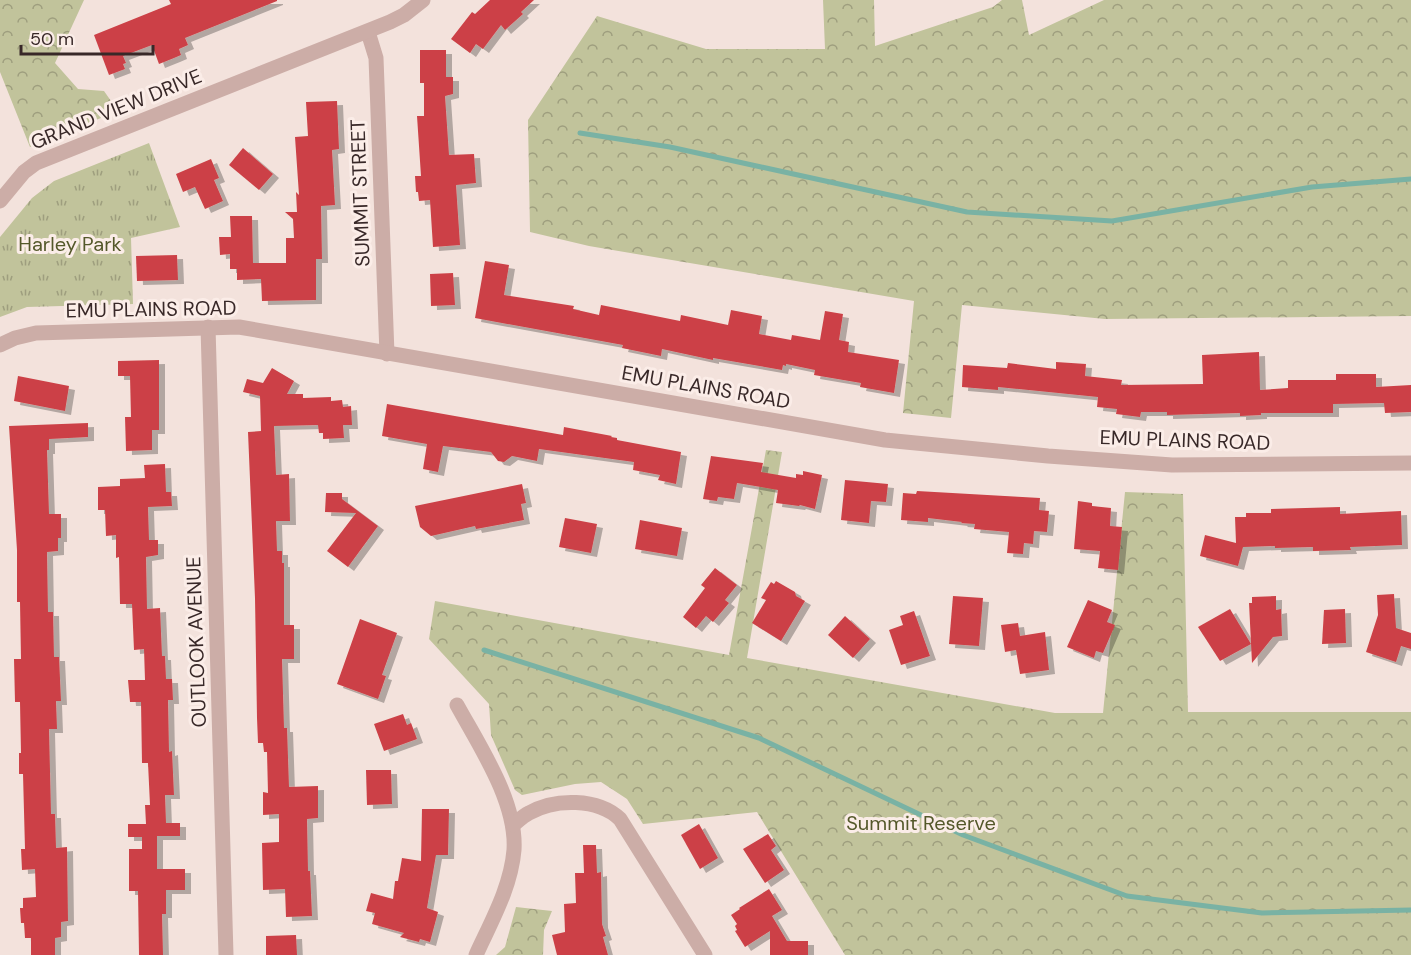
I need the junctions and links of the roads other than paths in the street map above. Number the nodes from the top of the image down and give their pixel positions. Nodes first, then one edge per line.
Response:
1 (423, 0) edge
2 (368, 32) junction
3 (0, 201) edge
4 (208, 327) junction
5 (0, 345) edge
6 (387, 354) junction
7 (1411, 463) edge
8 (458, 705) dead end
9 (513, 825) junction
10 (226, 955) edge
11 (477, 955) edge
12 (705, 955) edge

1 - 2 street, GRAND VIEW DRIVE
2 - 3 street, GRAND VIEW DRIVE
2 - 6 street, SUMMIT STREET
4 - 5 street, EMU PLAINS ROAD
4 - 6 street, EMU PLAINS ROAD
4 - 10 street, OUTLOOK AVENUE
6 - 7 street, EMU PLAINS ROAD
8 - 9 street
9 - 11 street
9 - 12 street

